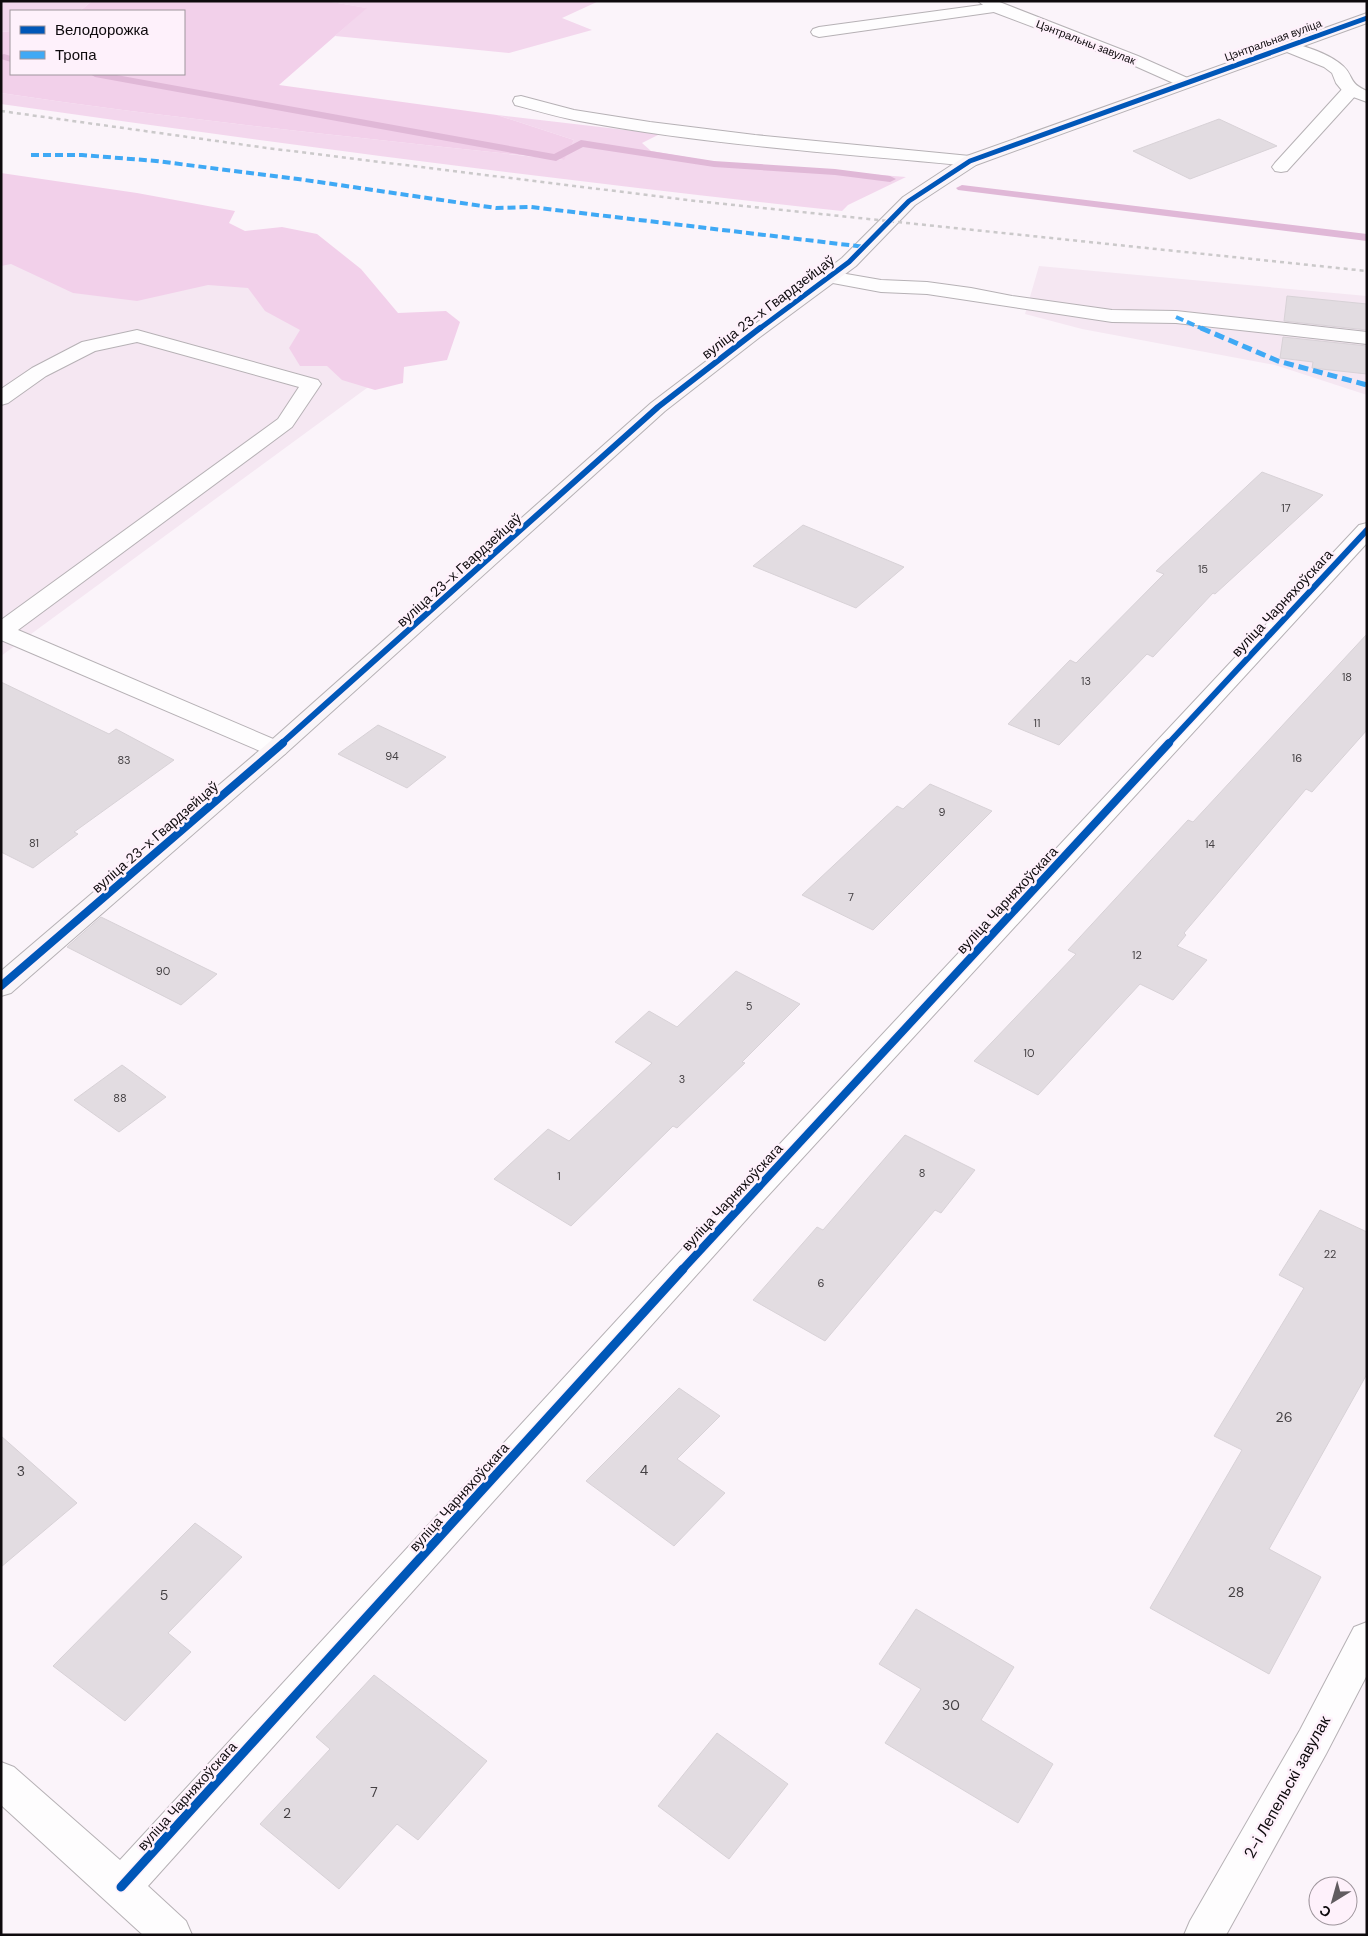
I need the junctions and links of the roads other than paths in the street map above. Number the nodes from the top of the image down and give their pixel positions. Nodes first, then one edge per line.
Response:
1 (991, 5) edge
2 (1367, 18) edge
3 (819, 32) dead end
4 (1288, 47) junction
5 (1186, 83) junction
6 (1359, 93) edge
7 (521, 101) dead end
8 (970, 161) junction
9 (1281, 167) dead end
10 (829, 277) junction
11 (1367, 338) edge
12 (1, 399) edge
13 (1367, 530) edge
14 (1, 631) edge
15 (276, 749) junction
16 (1, 986) edge
17 (1367, 1638) edge
18 (1, 1780) edge
19 (121, 1887) junction
20 (172, 1935) edge
21 (1204, 1935) edge

1 - 3 street
1 - 5 street, Цэнтральны завулак
2 - 4 street, Цэнтральная вуліца
4 - 5 street, Цэнтральная вуліца
4 - 6 street
5 - 8 street, Цэнтральная вуліца
6 - 9 street
7 - 8 street
8 - 10 street, вуліца 23-х Гвардзейцаў
10 - 11 street
10 - 15 street, вуліца 23-х Гвардзейцаў
12 - 14 street
13 - 19 street, вуліца Чарняхоўскага
14 - 15 street
15 - 16 street, вуліца 23-х Гвардзейцаў
17 - 21 street, 2-і Лепельскі завулак
18 - 19 street
19 - 20 street

